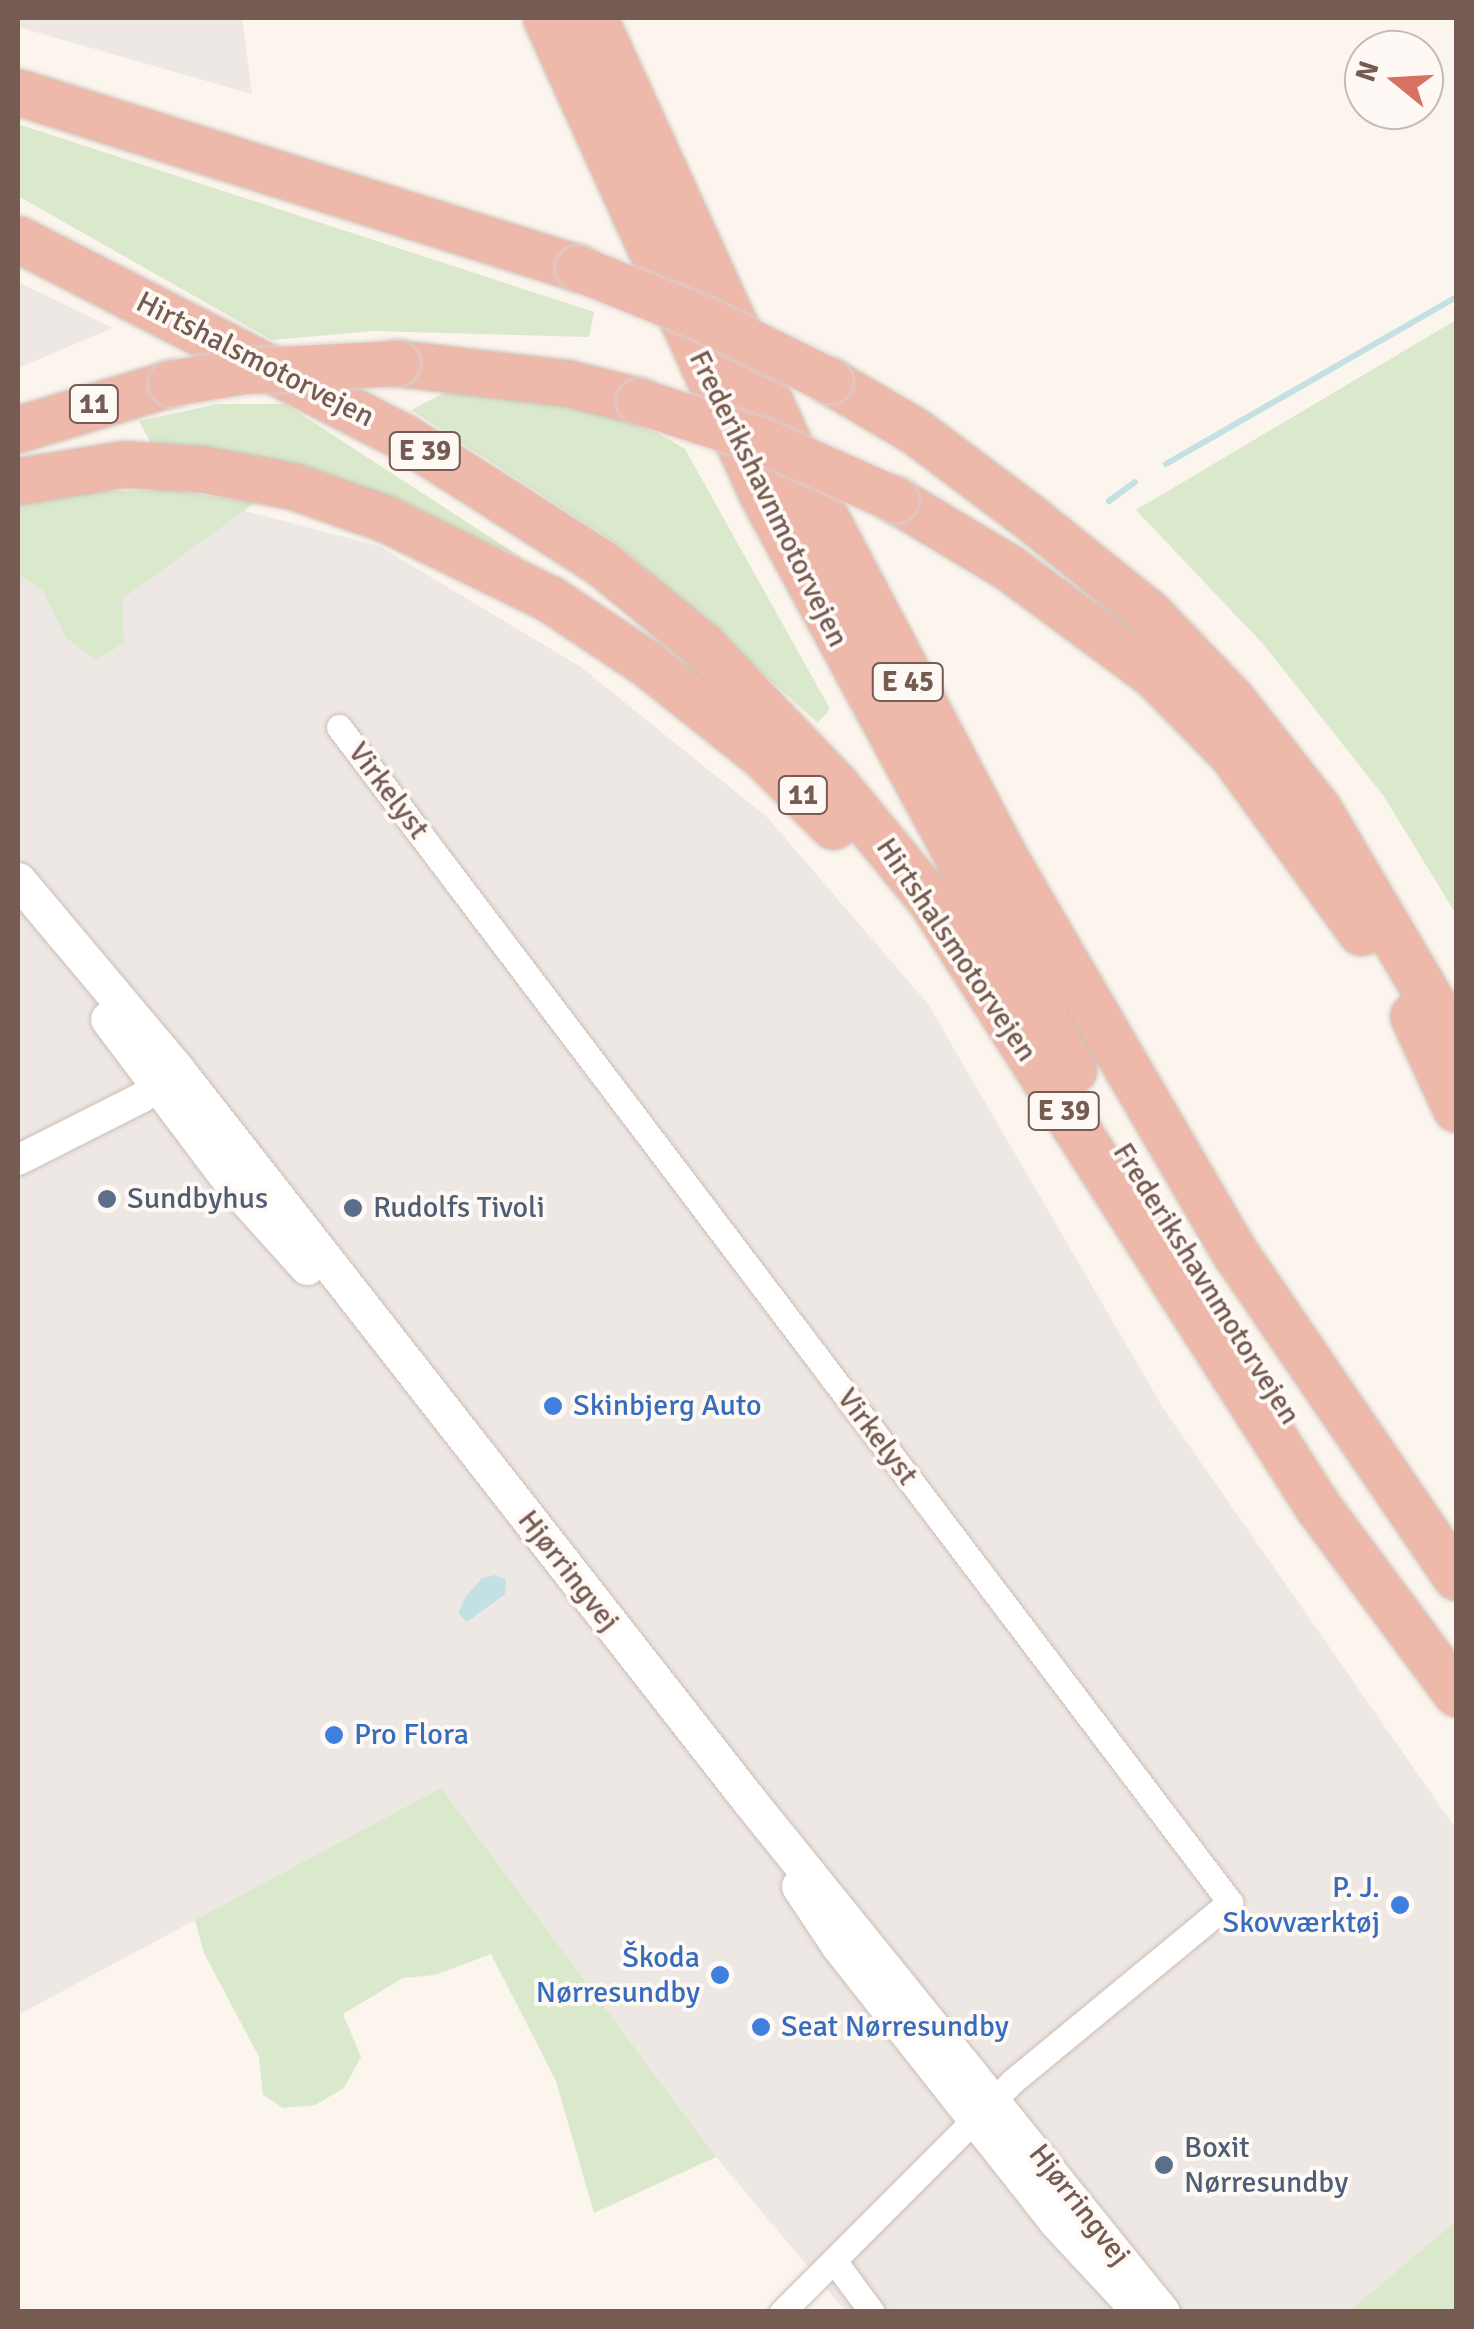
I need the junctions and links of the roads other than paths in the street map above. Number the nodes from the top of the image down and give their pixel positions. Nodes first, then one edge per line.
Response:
1 (533, 18) edge
2 (546, 18) edge
3 (594, 18) edge
4 (610, 18) edge
5 (18, 92) edge
6 (627, 203) junction
7 (688, 233) junction
8 (18, 239) edge
9 (18, 429) edge
10 (18, 481) edge
11 (339, 727) dead end
12 (18, 880) edge
13 (1456, 1043) edge
14 (167, 1080) junction
15 (1456, 1109) edge
16 (18, 1160) edge
17 (1318, 1507) junction
18 (1456, 1578) edge
19 (1456, 1682) edge
20 (1456, 1693) edge
21 (985, 2109) junction
22 (834, 2262) junction
23 (782, 2312) edge
24 (872, 2312) edge
25 (1141, 2312) edge
26 (1162, 2312) edge

1 - 6 highway
2 - 6 highway, Frederikshavnmotorvejen / E 45
3 - 7 highway, Frederikshavnmotorvejen / E 45
4 - 7 highway
5 - 13 highway, bridge
6 - 19 highway, Frederikshavnmotorvejen / E 45
7 - 18 highway, Frederikshavnmotorvejen / E 45
8 - 17 highway, Hirtshalsmotorvejen / E 39
9 - 15 highway, 11, bridge
10 - 17 highway, 11
11 - 21 street, Virkelyst
12 - 14 main road, Hjørringvej
14 - 16 street
14 - 21 main road, Hjørringvej
17 - 20 highway, Hirtshalsmotorvejen / E 39
21 - 22 street
21 - 25 main road, Hjørringvej
21 - 26 main road, Hjørringvej
22 - 23 street
22 - 24 street

